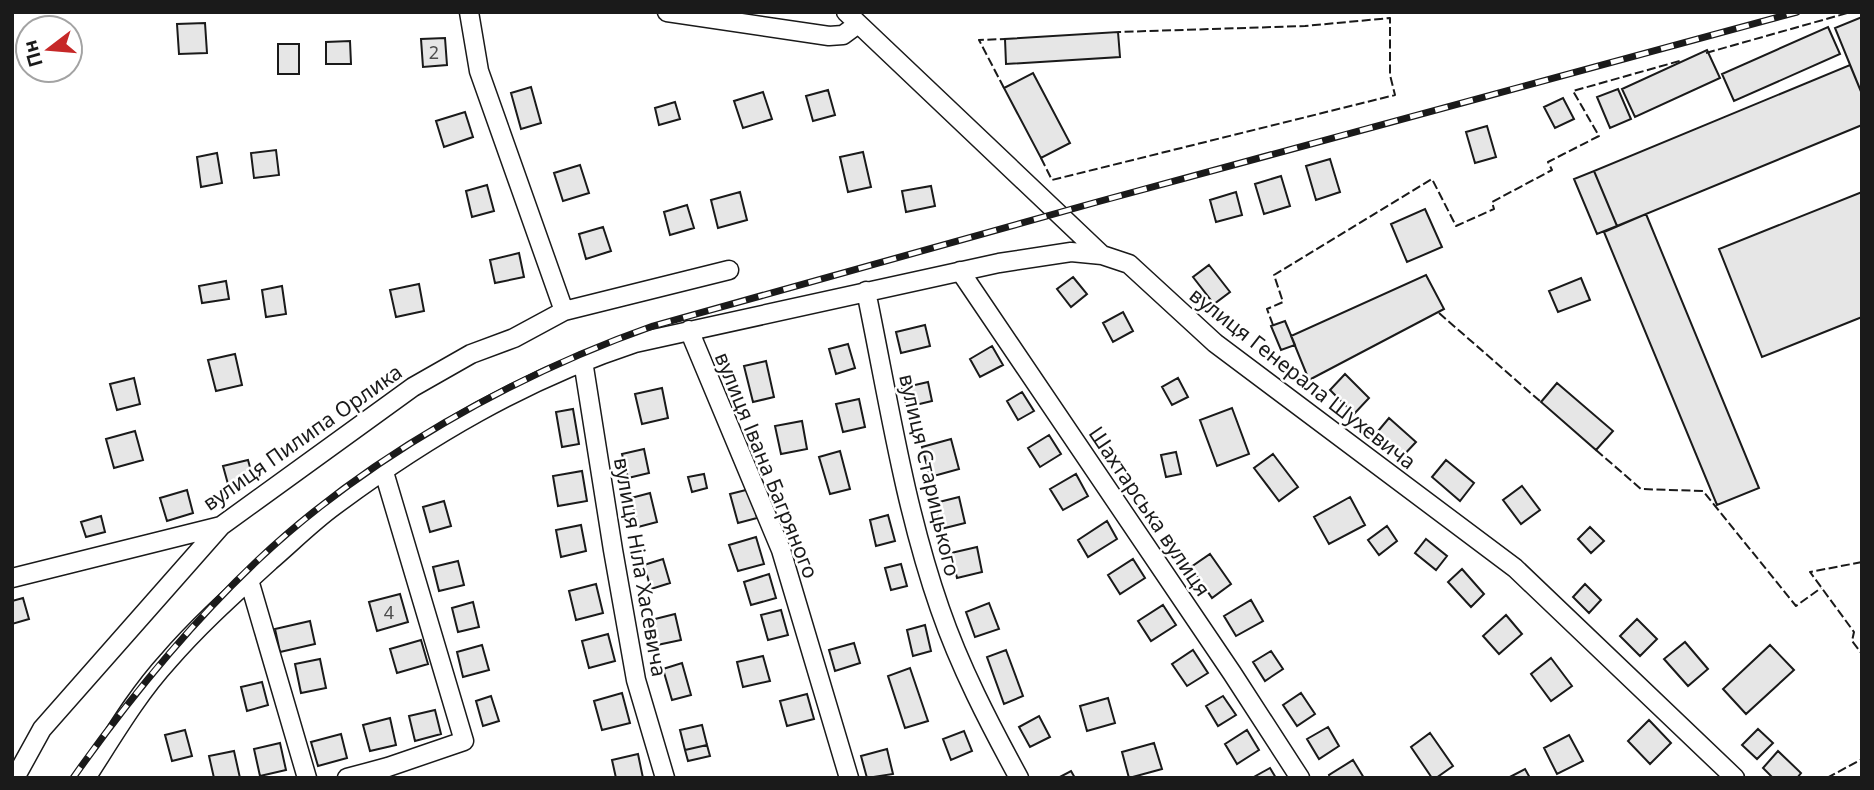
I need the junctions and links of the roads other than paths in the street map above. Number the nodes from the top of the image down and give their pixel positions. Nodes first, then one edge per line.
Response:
1 (469, 12) edge
2 (667, 12) edge
3 (850, 16) edge
4 (1102, 255) junction
5 (729, 270) dead end
6 (960, 271) junction
7 (866, 291) junction
8 (564, 311) junction
9 (689, 330) junction
10 (583, 361) junction
11 (384, 472) junction
12 (222, 526) junction
13 (12, 578) edge
14 (249, 580) junction
15 (15, 778) edge
16 (86, 778) edge
17 (307, 778) edge
18 (347, 778) edge
19 (665, 778) edge
20 (849, 778) edge
21 (1019, 778) edge
22 (1300, 778) edge
23 (1735, 778) edge

1 - 8 street
2 - 3 street
3 - 4 street, вулиця Генерала Шухевича
4 - 6 street
4 - 23 street, вулиця Генерала Шухевича
5 - 8 street, вулиця Пилипа Орлика
6 - 7 street
6 - 22 street, Шахтарська вулиця
7 - 9 street
7 - 21 street, вулиця Старицького
8 - 12 street, вулиця Пилипа Орлика
9 - 10 street
9 - 20 street, вулиця Івана Багряного
10 - 11 street
10 - 19 street, вулиця Ніла Хасевича
11 - 14 street
11 - 18 street
12 - 13 street, вулиця Пилипа Орлика
12 - 15 street
14 - 16 street
14 - 17 street

